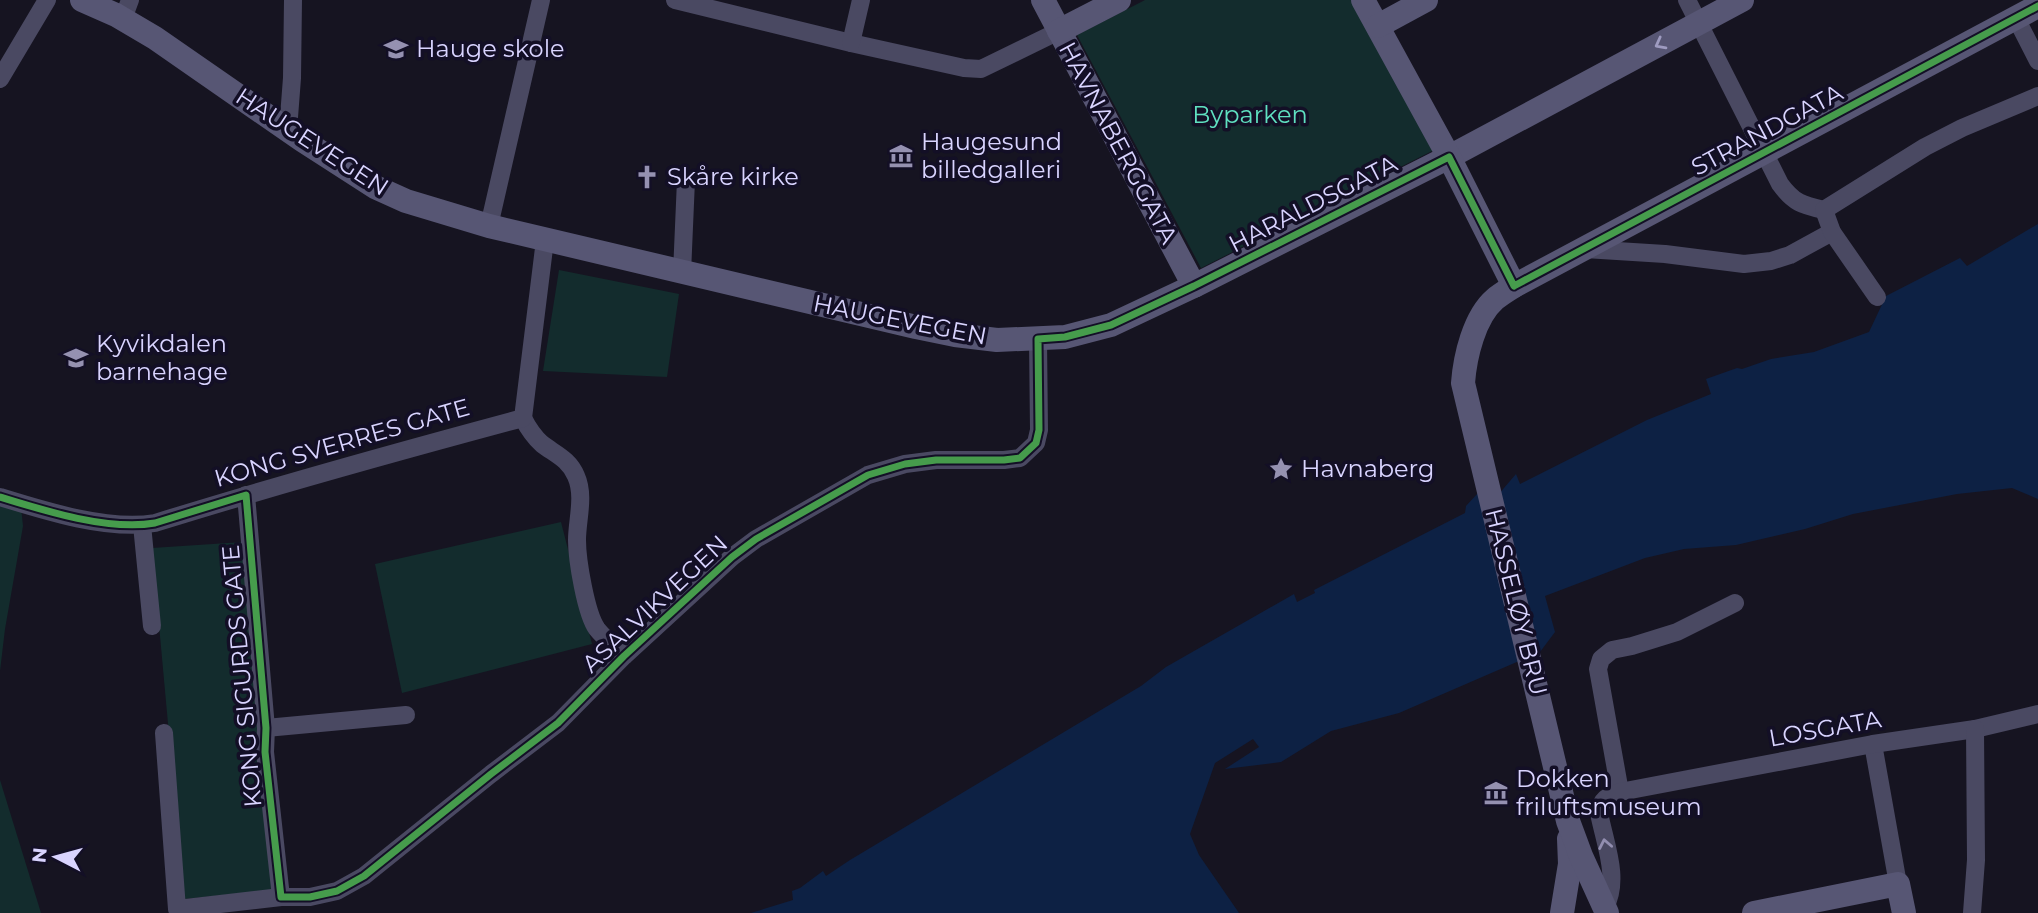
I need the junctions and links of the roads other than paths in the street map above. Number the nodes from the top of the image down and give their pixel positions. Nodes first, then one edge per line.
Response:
1 (47, 0) edge
2 (82, 0) edge
3 (293, 0) edge
4 (541, 0) edge
5 (675, 0) edge
6 (861, 0) edge
7 (1043, 0) edge
8 (1119, 0) edge
9 (1363, 0) edge
10 (1426, 0) edge
11 (1687, 0) edge
12 (1742, 0) edge
13 (700, 3) edge
14 (2038, 6) edge
15 (2011, 9) edge
16 (127, 10) edge
17 (1698, 23) junction
18 (1378, 26) junction
19 (1059, 31) junction
20 (851, 43) junction
21 (2038, 61) edge
22 (0, 79) edge
23 (2038, 96) edge
24 (288, 130) junction
25 (1765, 153) junction
26 (1449, 157) junction
27 (686, 180) dead end
28 (1824, 210) junction
29 (489, 226) junction
30 (1832, 232) junction
31 (545, 240) junction
32 (1585, 249) junction
33 (682, 273) junction
34 (1194, 286) junction
35 (1514, 286) junction
36 (1877, 297) dead end
37 (1038, 339) junction
38 (1463, 383) joint
39 (523, 418) junction
40 (246, 495) junction
41 (0, 497) edge
42 (142, 525) junction
43 (1735, 603) dead end
44 (152, 626) dead end
45 (624, 656) junction
46 (2038, 714) edge
47 (406, 715) dead end
48 (266, 728) junction
49 (1975, 729) junction
50 (164, 733) dead end
51 (1873, 744) junction
52 (1620, 792) junction
53 (1568, 821) junction
54 (1898, 884) junction
55 (281, 897) junction
56 (1606, 910) edge
57 (1562, 913) edge
58 (1754, 913) edge
59 (1904, 913) edge
60 (1972, 913) edge

1 - 22 street
2 - 16 street, HAUGEVEGEN
3 - 24 street
4 - 29 street
5 - 13 street
6 - 20 street
7 - 19 street, HAVNABERGGATA
8 - 19 street
9 - 18 street
10 - 18 street
11 - 17 street
12 - 17 street, HARALDSGATA
13 - 20 street
14 - 15 street, STRANDGATA
15 - 21 street
15 - 25 street, STRANDGATA
16 - 24 street, HAUGEVEGEN
17 - 25 street
17 -> 26 street, HARALDSGATA
18 - 26 street
19 - 20 street
19 - 34 street, HAVNABERGGATA
23 - 28 street
24 - 29 street, HAUGEVEGEN
25 - 28 street
25 - 32 street, STRANDGATA
26 - 34 street, HARALDSGATA
26 - 35 street
27 - 33 street
28 - 30 street
29 - 31 street, HAUGEVEGEN
30 - 32 street
30 - 36 street
31 - 33 street, HAUGEVEGEN
31 - 39 street
32 - 35 street, STRANDGATA
33 - 37 street, HAUGEVEGEN
34 - 37 street, HAUGEVEGEN
35 - 38 street, STRANDGATA
37 - 45 street, ASALVIKVEGEN
38 - 53 street, HASSELØY BRU
39 - 40 street, KONG SVERRES GATE
39 - 45 street
40 - 42 street, KONG SVERRES GATE
40 - 48 street, KONG SIGURDS GATE
41 - 42 street, KONG SVERRES GATE
42 - 44 street
43 - 52 street
45 - 55 street, ASALVIKVEGEN
46 - 49 street, LOSGATA
47 - 48 street, KONG SIGURDS GATE
48 - 55 street, KONG SIGURDS GATE
49 - 51 street, LOSGATA
49 - 60 street
50 - 55 street, ASALVIKVEGEN
51 - 52 street, LOSGATA
51 - 54 street
56 -> 52 street
53 - 56 street
53 - 57 street
54 - 58 street
54 - 59 street

